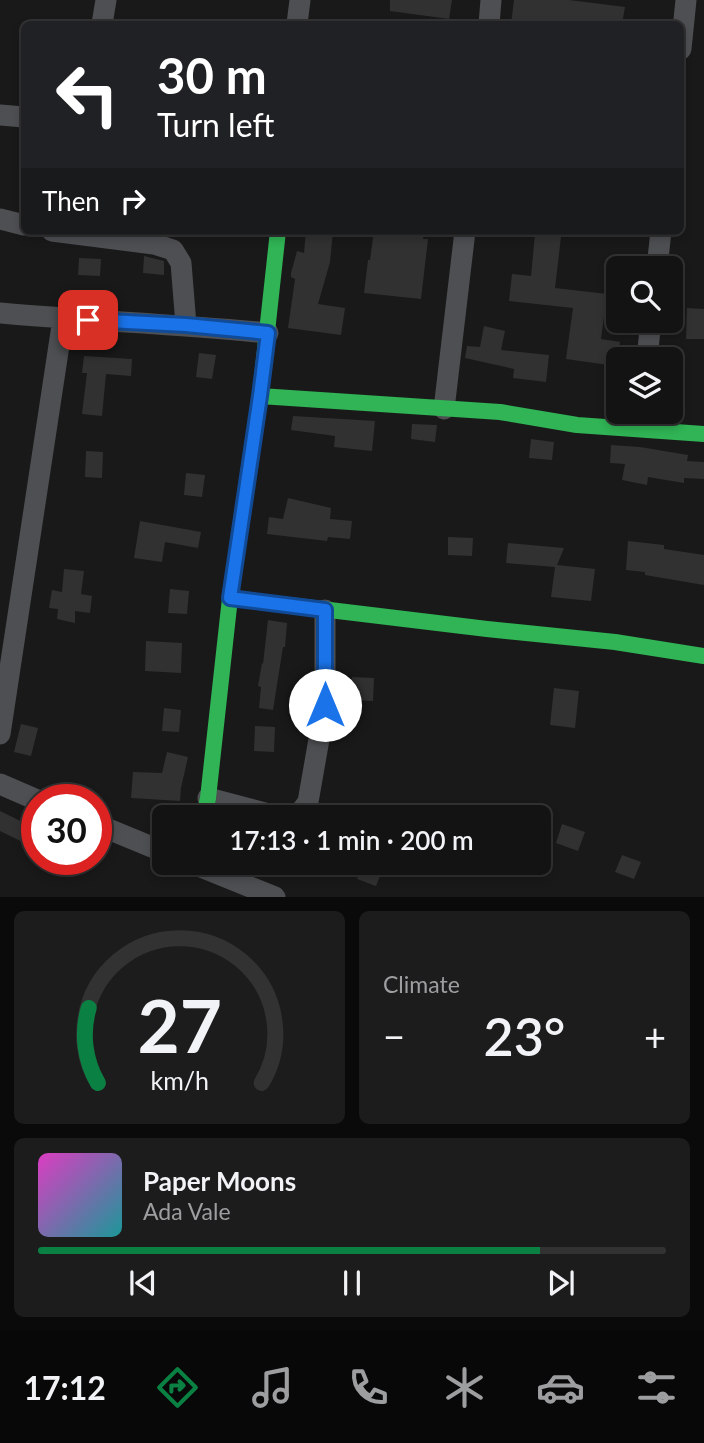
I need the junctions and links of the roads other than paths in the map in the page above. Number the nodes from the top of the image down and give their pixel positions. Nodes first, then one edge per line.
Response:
1 (106, 0) edge
2 (300, 0) edge
3 (491, 0) edge
4 (686, 0) edge
5 (102, 21) edge
6 (298, 21) edge
7 (489, 21) edge
8 (684, 21) edge
9 (0, 115) edge
10 (21, 117) edge
11 (0, 219) edge
12 (21, 224) edge
13 (85, 235) edge
14 (278, 235) edge
15 (465, 235) edge
16 (661, 235) edge
17 (658, 256) edge
18 (0, 313) edge
19 (63, 319) junction
20 (186, 325) junction
21 (268, 333) junction
22 (260, 396) junction
23 (444, 409) junction
24 (606, 423) edge
25 (658, 424) edge
26 (704, 434) edge
27 (230, 598) junction
28 (325, 610) junction
29 (704, 656) edge
30 (0, 734) edge
31 (0, 784) edge
32 (21, 793) edge
33 (206, 805) edge
34 (306, 805) edge
35 (112, 831) edge
36 (152, 847) edge
37 (223, 875) edge
38 (275, 897) edge

1 - 5 street
2 - 6 street
3 - 7 street
4 - 8 street
9 - 10 street
11 - 12 street
13 - 20 street
14 - 21 street
15 - 23 street
16 - 17 street
18 - 19 street
19 - 20 street
19 - 30 street
20 - 21 street
21 - 22 street
22 - 23 street
22 - 27 street
23 - 24 street
25 - 26 street
27 - 28 street
27 - 33 street
28 - 29 street
28 - 34 street
31 - 32 street
35 - 36 street
37 - 38 street

